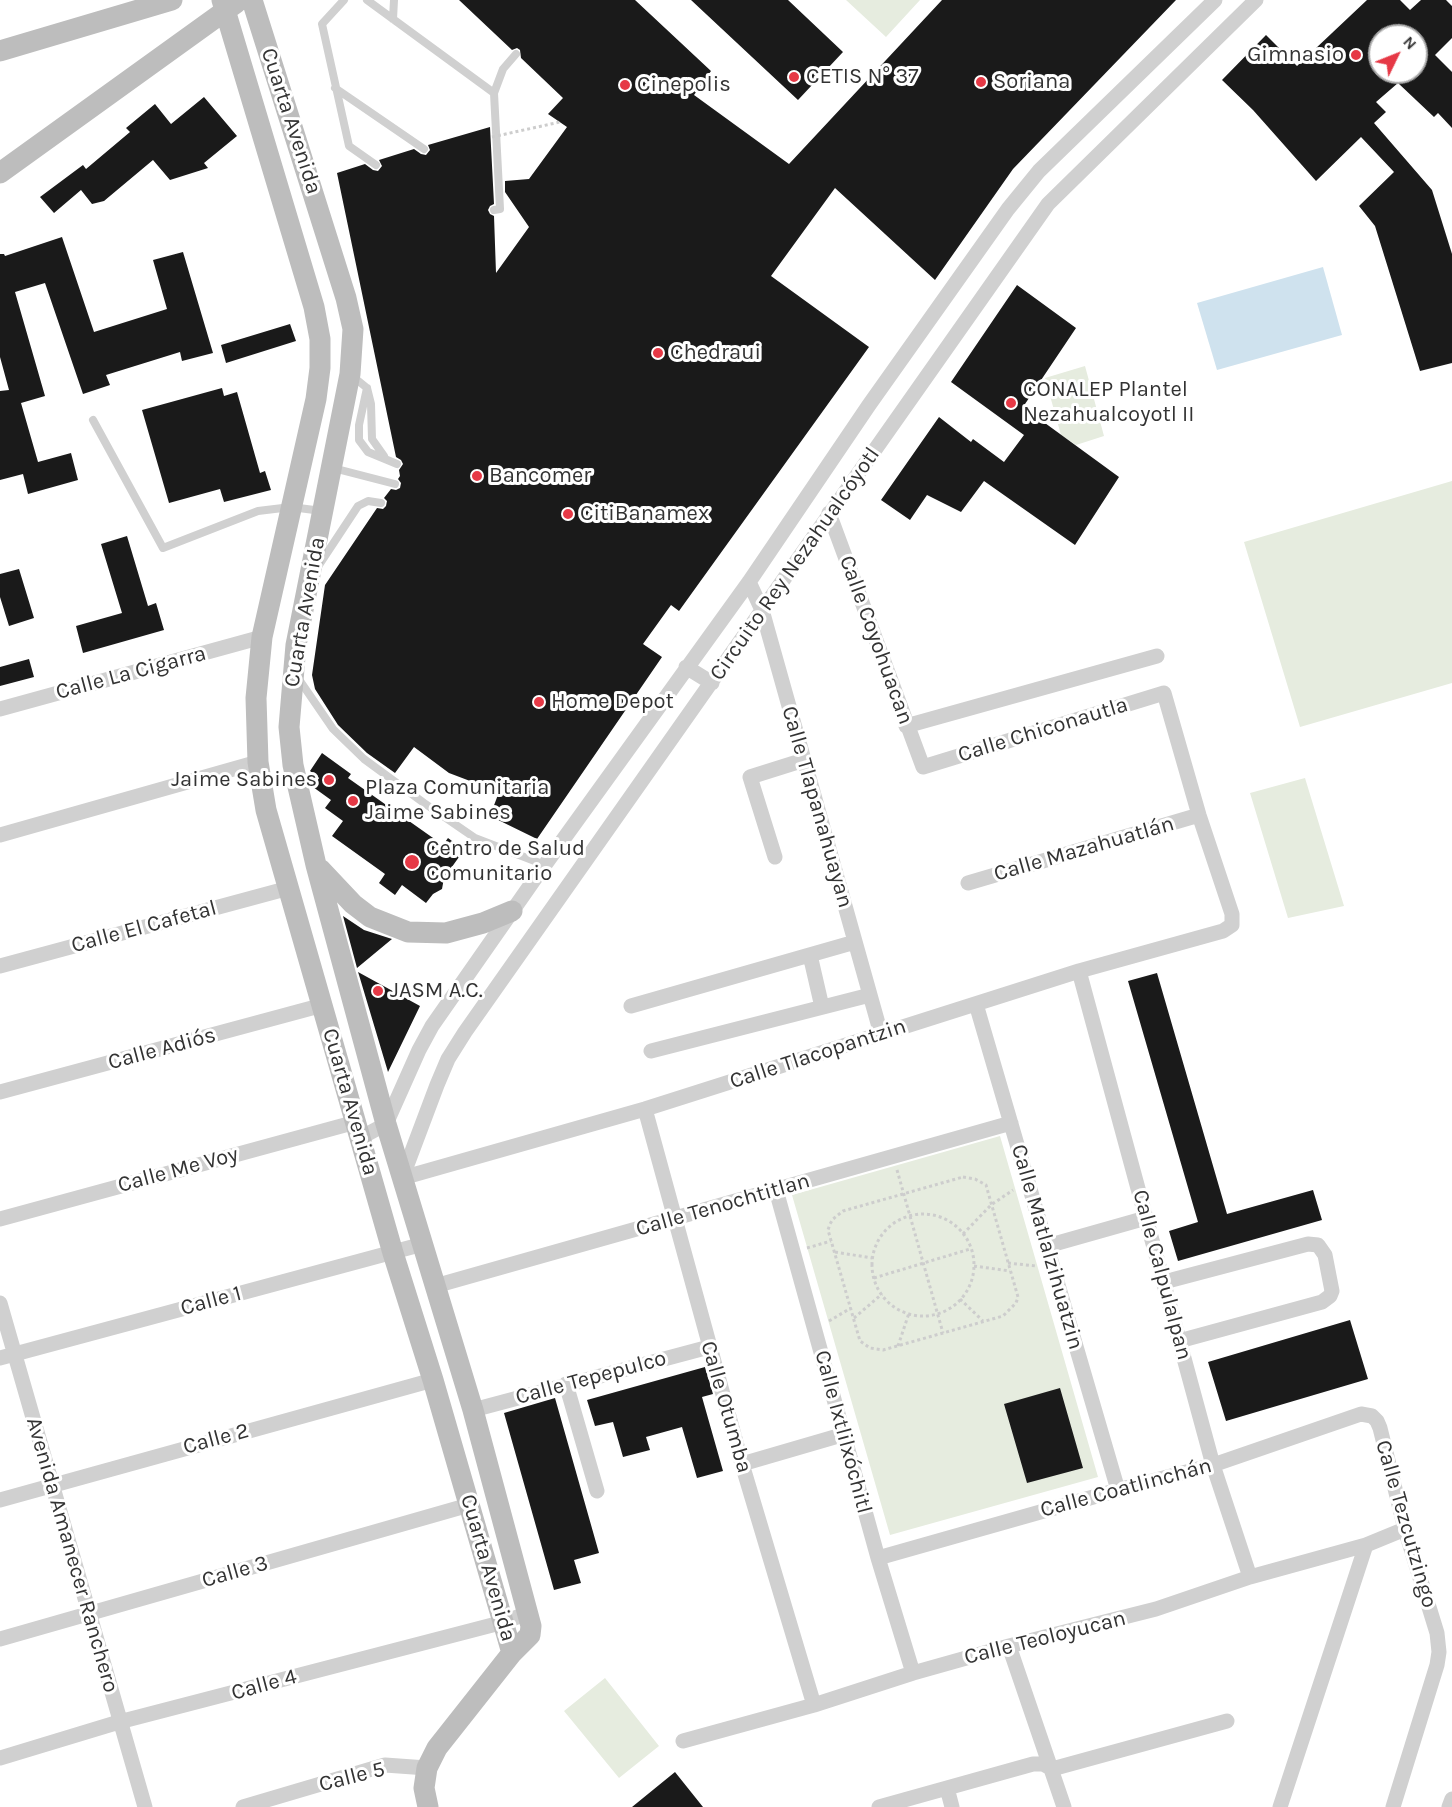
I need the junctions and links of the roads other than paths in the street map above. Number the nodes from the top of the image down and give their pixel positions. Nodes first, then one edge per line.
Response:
1 (172, 0) edge
2 (252, 0) edge
3 (344, 0) edge
4 (368, 0) edge
5 (394, 0) edge
6 (1215, 0) edge
7 (1256, 0) edge
8 (229, 3) edge
9 (393, 19) junction
10 (0, 51) edge
11 (516, 54) dead end
12 (335, 88) junction
13 (494, 93) junction
14 (1116, 96) junction
15 (1136, 117) junction
16 (424, 149) dead end
17 (376, 165) dead end
18 (0, 172) edge
19 (494, 210) dead end
20 (320, 368) junction
21 (358, 381) junction
22 (93, 420) dead end
23 (384, 458) junction
24 (302, 459) junction
25 (397, 464) dead end
26 (332, 468) junction
27 (394, 484) dead end
28 (381, 503) dead end
29 (291, 507) junction
30 (323, 511) junction
31 (829, 513) junction
32 (309, 579) junction
33 (748, 582) junction
34 (762, 610) junction
35 (262, 637) junction
36 (1157, 656) dead end
37 (686, 667) junction
38 (293, 672) junction
39 (712, 683) junction
40 (0, 709) edge
41 (906, 726) junction
42 (804, 760) junction
43 (258, 762) junction
44 (923, 767) joint
45 (1199, 815) junction
46 (0, 835) edge
47 (775, 856) dead end
48 (316, 865) junction
49 (545, 865) junction
50 (968, 883) dead end
51 (289, 888) junction
52 (512, 911) junction
53 (855, 942) junction
54 (810, 955) junction
55 (0, 966) edge
56 (1079, 971) junction
57 (870, 995) junction
58 (976, 1004) junction
59 (323, 1005) junction
60 (631, 1006) dead end
61 (822, 1007) junction
62 (881, 1034) junction
63 (651, 1051) dead end
64 (0, 1092) edge
65 (645, 1108) junction
66 (1011, 1123) junction
67 (386, 1124) junction
68 (358, 1130) junction
69 (402, 1178) junction
70 (776, 1190) junction
71 (675, 1218) junction
72 (1146, 1218) junction
73 (0, 1219) edge
74 (423, 1244) junction
75 (1047, 1246) junction
76 (393, 1253) junction
77 (1164, 1282) junction
78 (435, 1286) junction
79 (0, 1303) edge
80 (1179, 1341) junction
81 (709, 1347) junction
82 (7, 1356) edge
83 (433, 1380) junction
84 (566, 1384) junction
85 (473, 1410) junction
86 (1371, 1416) joint
87 (845, 1434) junction
88 (742, 1464) junction
89 (1213, 1465) junction
90 (53, 1484) junction
91 (1118, 1490) junction
92 (597, 1491) dead end
93 (0, 1500) edge
94 (469, 1505) junction
95 (1405, 1529) junction
96 (1366, 1545) junction
97 (878, 1558) junction
98 (1250, 1577) junction
99 (89, 1613) junction
100 (528, 1613) junction
101 (504, 1622) junction
102 (0, 1639) edge
103 (1009, 1646) junction
104 (512, 1653) junction
105 (913, 1673) junction
106 (814, 1705) junction
107 (1227, 1721) dead end
108 (119, 1722) junction
109 (683, 1741) dead end
110 (0, 1758) edge
111 (427, 1768) junction
112 (1052, 1768) junction
113 (947, 1788) junction
114 (1452, 1799) edge
115 (428, 1806) edge
116 (145, 1807) edge
117 (243, 1807) edge
118 (879, 1807) edge
119 (952, 1807) edge
120 (1064, 1807) edge
121 (1280, 1807) edge
122 (1393, 1807) edge
123 (1449, 1807) edge

1 - 10 main road
2 - 21 main road, Cuarta Avenida
3 - 12 lane
4 - 9 lane
5 - 9 lane
6 - 14 street, Circuito Rey Nezahualcóyotl
7 - 15 street, Circuito Rey Nezahualcóyotl
8 - 18 main road
8 - 20 main road, Cuarta Avenida
9 - 13 lane
11 - 13 lane
12 - 16 lane
12 - 17 lane
13 - 19 lane
14 - 15 street
14 - 33 street, Circuito Rey Nezahualcóyotl
15 - 31 street, Circuito Rey Nezahualcóyotl
20 - 21 main road
20 - 24 main road, Cuarta Avenida
21 - 23 lane
21 - 23 lane
21 - 26 main road, Cuarta Avenida
22 - 29 lane
23 - 25 lane
24 - 26 main road
24 - 29 main road, Cuarta Avenida
26 - 27 lane
26 - 30 main road, Cuarta Avenida
28 - 32 lane
29 - 30 lane
29 - 35 main road, Cuarta Avenida
30 - 32 main road, Cuarta Avenida
31 - 34 street, Circuito Rey Nezahualcóyotl
31 - 41 street, Calle Coyohuacan
32 - 38 main road, Cuarta Avenida
33 - 34 street, Calle Tlapanahuayan
33 - 37 street, Circuito Rey Nezahualcóyotl
34 - 39 street, Circuito Rey Nezahualcóyotl
34 - 42 street, Calle Tlapanahuayan
35 - 40 street, Calle La Cigarra
35 - 43 main road, Cuarta Avenida
36 - 41 street
37 - 39 street
37 - 49 street, Circuito Rey Nezahualcóyotl
38 - 48 main road, Cuarta Avenida
38 - 49 lane
39 - 69 street, Circuito Rey Nezahualcóyotl
41 - 44 street, Calle Coyohuacan
42 - 47 street
42 - 53 street, Calle Tlapanahuayan
43 - 46 street
43 - 51 main road, Cuarta Avenida
44 - 45 street, Calle Chiconautla
45 - 50 street, Calle Mazahuatlán
45 - 56 street, Calle Tlacopantzin
48 - 52 main road
48 - 67 main road, Cuarta Avenida
49 - 52 street, Circuito Rey Nezahualcóyotl
51 - 55 street, Calle El Cafetal
51 - 59 main road, Cuarta Avenida
52 - 67 street, Circuito Rey Nezahualcóyotl
53 - 54 street
53 - 57 street, Calle Tlapanahuayan
54 - 60 street
54 - 61 street
56 - 58 street, Calle Tlacopantzin
56 - 72 street, Calle Calpulalpan
57 - 61 street
57 - 62 street, Calle Tlapanahuayan
58 - 62 street, Calle Tlacopantzin
58 - 66 street, Calle Matlalzihuatzin
59 - 64 street, Calle Adiós
59 - 68 main road, Cuarta Avenida
61 - 63 street
62 - 65 street, Calle Tlacopantzin
65 - 69 street, Calle Tlacopantzin
65 - 71 street, Calle Otumba
66 - 70 street, Calle Tenochtitlan
66 - 75 street, Calle Matlalzihuatzin
67 - 68 street
67 - 69 main road, Cuarta Avenida
68 - 73 street, Calle Me Voy
68 - 76 main road, Cuarta Avenida
69 - 74 main road, Cuarta Avenida
70 - 71 street, Calle Tenochtitlan
70 - 87 street, Calle Ixtlilxóchitl
71 - 78 street, Calle Tenochtitlan
71 - 81 street, Calle Otumba
72 - 75 street
72 - 77 street, Calle Calpulalpan
74 - 76 street, Calle 1
74 - 78 main road, Cuarta Avenida
75 - 91 street, Calle Matlalzihuatzin
76 - 82 street, Calle 1
76 - 83 main road, Cuarta Avenida
77 - 80 street, Calle Calpulalpan
77 - 80 street
78 - 85 main road, Cuarta Avenida
79 - 82 street, Avenida Amanecer Ranchero
80 - 89 street, Calle Calpulalpan
81 - 84 street, Calle Tepepulco
81 - 88 street, Calle Otumba
82 - 90 street, Avenida Amanecer Ranchero
83 - 90 street, Calle 2
83 - 94 main road, Cuarta Avenida
84 - 85 street, Calle Tepepulco
84 - 92 street
85 - 100 main road, Cuarta Avenida
86 - 89 street, Calle Coatlinchán
86 - 95 street, Calle Tezcutzingo
87 - 88 street
87 - 97 street, Calle Ixtlilxóchitl
88 - 106 street, Calle Otumba
89 - 91 street, Calle Coatlinchán
89 - 98 street, Calle Calpulalpan
90 - 93 street, Calle 2
90 - 99 street, Avenida Amanecer Ranchero
91 - 97 street, Calle Coatlinchán
94 - 99 street, Calle 3
94 - 101 main road, Cuarta Avenida
95 - 96 street, Calle Teoloyucan
95 - 122 street, Calle Tezcutzingo
96 - 98 street, Calle Teoloyucan
96 - 121 street, Calle Tezcutzingo
97 - 105 street, Calle Ixtlilxóchitl
98 - 103 street, Calle Teoloyucan
99 - 102 street, Calle 3
99 - 108 street, Avenida Amanecer Ranchero
100 - 101 street, Calle 4
100 - 104 main road, Cuarta Avenida
101 - 104 main road, Cuarta Avenida
101 - 108 street, Calle 4
103 - 105 street, Calle Teoloyucan
103 - 112 street
104 - 111 main road
105 - 106 street, Calle Teoloyucan
106 - 109 street, Calle Teoloyucan
107 - 112 street
108 - 110 street, Calle 4
108 - 116 street, Avenida Amanecer Ranchero
111 - 115 main road
111 - 117 street, Calle 5
112 - 113 street
112 - 120 street
113 - 118 street
113 - 119 street
114 - 123 street

